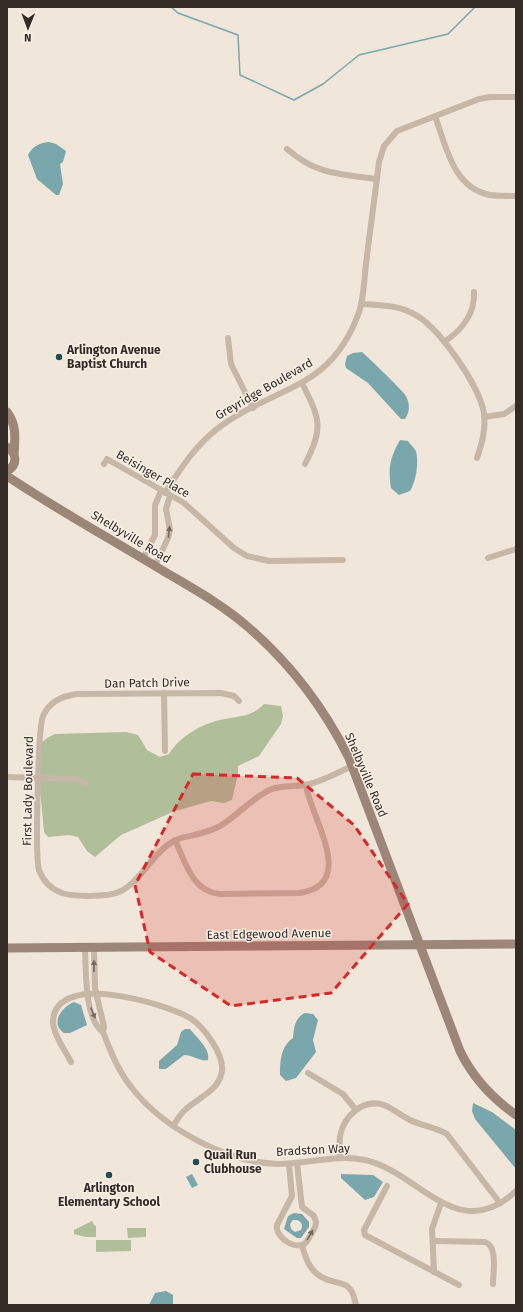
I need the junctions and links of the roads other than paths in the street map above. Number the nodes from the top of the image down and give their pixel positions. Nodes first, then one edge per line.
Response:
1 (516, 96) edge
2 (435, 116) junction
3 (287, 149) dead end
4 (377, 179) junction
5 (515, 196) dead end
6 (474, 292) dead end
7 (361, 304) junction
8 (228, 338) dead end
9 (444, 342) junction
10 (302, 383) junction
11 (516, 406) edge
12 (253, 408) junction
13 (7, 412) edge
14 (7, 416) edge
15 (484, 417) junction
16 (7, 442) edge
17 (7, 447) edge
18 (14, 454) junction
19 (477, 458) dead end
20 (104, 464) dead end
21 (305, 464) dead end
22 (10, 469) edge
23 (7, 476) edge
24 (28, 489) junction
25 (166, 494) junction
26 (516, 549) edge
27 (143, 558) junction
28 (488, 558) dead end
29 (343, 560) dead end
30 (155, 566) junction
31 (164, 694) junction
32 (239, 701) dead end
33 (54, 702) joint
34 (165, 751) dead end
35 (352, 766) junction
36 (7, 776) edge
37 (39, 777) junction
38 (86, 784) dead end
39 (306, 785) junction
40 (175, 840) junction
41 (419, 944) junction
42 (516, 944) edge
43 (90, 947) junction
44 (7, 948) edge
45 (23, 949) junction
46 (7, 952) edge
47 (91, 994) junction
48 (71, 1062) dead end
49 (308, 1073) dead end
50 (356, 1110) junction
51 (516, 1115) edge
52 (173, 1126) junction
53 (340, 1158) junction
54 (297, 1163) junction
55 (289, 1164) junction
56 (387, 1186) dead end
57 (516, 1190) edge
58 (442, 1203) junction
59 (500, 1203) junction
60 (434, 1241) junction
61 (302, 1245) junction
62 (434, 1272) junction
63 (493, 1284) dead end
64 (459, 1285) dead end
65 (356, 1305) edge

1 - 2 street, Greyridge Boulevard
2 - 4 street, Greyridge Boulevard
2 - 5 street
3 - 4 street
4 - 7 street, Greyridge Boulevard
6 - 9 street
7 - 9 street
7 - 10 street, Greyridge Boulevard
8 - 12 street
9 - 15 street
10 - 12 street, Greyridge Boulevard
10 - 21 street
11 - 15 street
12 - 25 street, Greyridge Boulevard
13 - 18 main road
14 - 16 main road
15 - 19 street
17 - 18 main road
18 - 22 main road
20 - 25 street, Beisinger Place
22 - 24 main road
23 - 24 main road, Shelbyville Road
24 - 27 main road, Shelbyville Road
25 - 27 street, Greyridge Boulevard
25 - 29 street, Beisinger Place
30 -> 25 street, Greyridge Boulevard
26 - 28 street
27 - 30 main road, Shelbyville Road
30 - 35 main road, Shelbyville Road
31 - 32 street, Dan Patch Drive
31 - 33 street, Dan Patch Drive
31 - 34 street
33 - 37 street, First Lady Boulevard
35 - 39 street
35 - 41 main road, Shelbyville Road
36 - 37 street
37 - 38 street
37 - 40 street, First Lady Boulevard
39 - 40 street
39 - 40 street
41 - 42 main road, East Edgewood Avenue
41 - 43 main road, East Edgewood Avenue
41 - 51 main road, Shelbyville Road
43 - 45 main road, East Edgewood Avenue
47 -> 43 street, Bradston Way
43 - 47 street, Bradston Way
44 - 45 main road
45 - 46 main road
47 - 48 street
47 - 52 street, Bradston Way
47 - 52 street
49 - 50 street
50 - 53 street
50 - 59 street
52 - 55 street, Bradston Way
53 - 54 street, Bradston Way
53 - 58 street, Bradston Way
54 - 55 street, Bradston Way
61 -> 54 street
55 - 61 street
56 - 62 street
57 - 59 street, Bradston Way
58 - 59 street, Bradston Way
58 - 60 street
60 - 62 street
60 - 63 street
61 - 65 street
62 - 64 street

